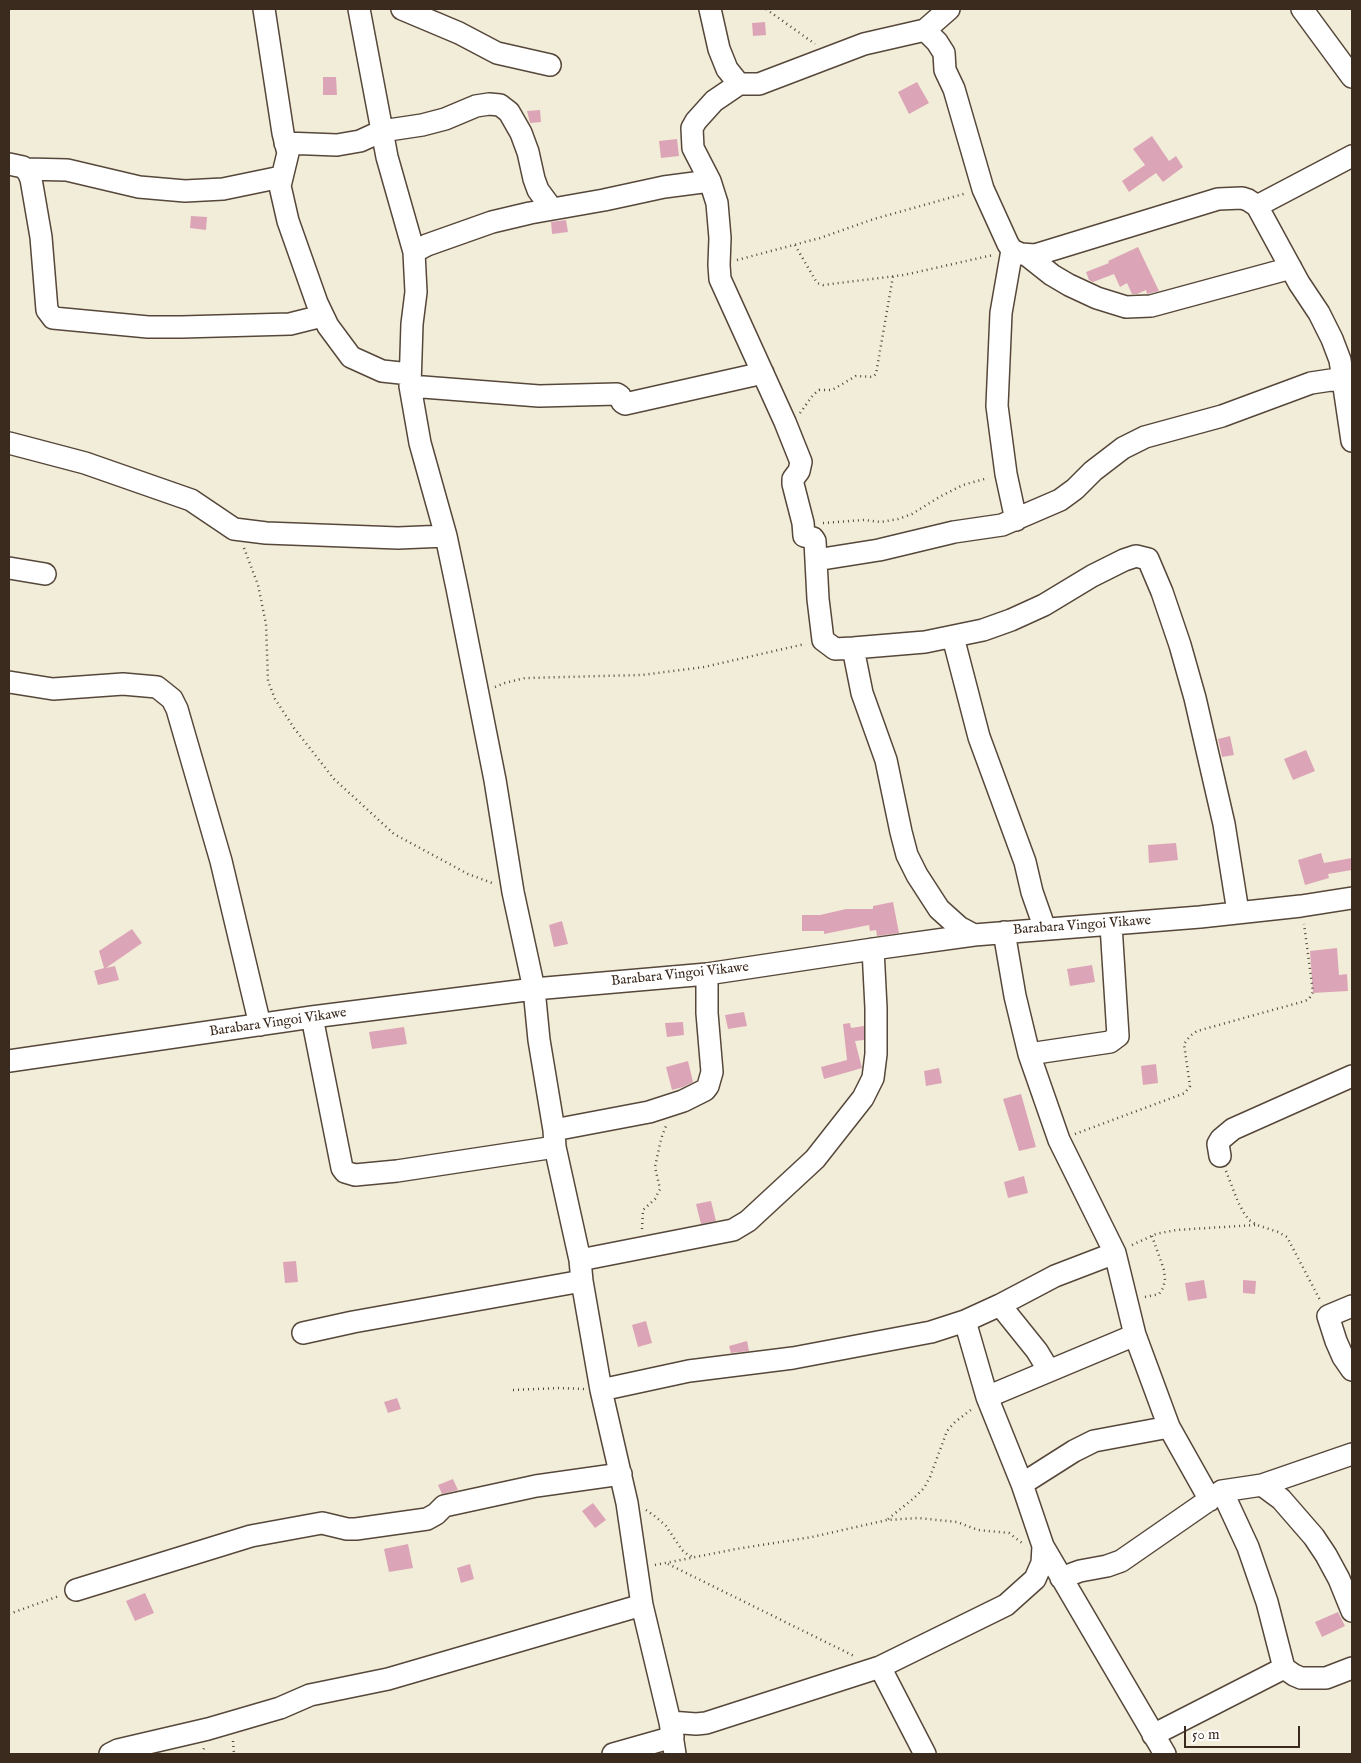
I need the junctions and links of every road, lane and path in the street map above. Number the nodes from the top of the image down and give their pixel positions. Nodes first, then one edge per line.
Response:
1 (264, 9) edge
2 (359, 9) edge
3 (402, 9) edge
4 (710, 9) edge
5 (766, 9) edge
6 (949, 9) edge
7 (1302, 9) edge
8 (925, 30) junction
9 (830, 57) junction
10 (550, 66) dead end
11 (1352, 77) edge
12 (739, 84) junction
13 (382, 131) junction
14 (285, 143) junction
15 (1352, 156) edge
16 (17, 166) edge
17 (281, 177) junction
18 (710, 181) junction
19 (983, 189) junction
20 (1257, 206) junction
21 (552, 209) junction
22 (796, 245) junction
23 (414, 252) junction
24 (1020, 253) junction
25 (718, 265) junction
26 (1291, 268) junction
27 (893, 276) junction
28 (322, 316) junction
29 (763, 373) junction
30 (410, 380) junction
31 (1343, 381) junction
32 (786, 422) junction
33 (1352, 441) edge
34 (9, 442) edge
35 (1006, 474) junction
36 (1016, 520) junction
37 (802, 523) junction
38 (234, 529) junction
39 (446, 536) junction
40 (816, 560) junction
41 (9, 568) edge
42 (45, 574) dead end
43 (953, 637) junction
44 (824, 640) junction
45 (853, 648) junction
46 (9, 682) edge
47 (477, 697) junction
48 (514, 892) junction
49 (1352, 898) edge
50 (1301, 906) junction
51 (1238, 912) junction
52 (1111, 925) junction
53 (1045, 929) junction
54 (1004, 932) junction
55 (974, 935) junction
56 (873, 949) junction
57 (707, 974) junction
58 (534, 989) junction
59 (312, 1017) junction
60 (260, 1025) junction
61 (1029, 1054) junction
62 (9, 1061) edge
63 (1352, 1076) edge
64 (674, 1104) junction
65 (554, 1139) junction
66 (1059, 1140) junction
67 (1220, 1156) joint
68 (1257, 1225) junction
69 (1152, 1236) junction
70 (641, 1249) junction
71 (1115, 1253) junction
72 (580, 1260) junction
73 (582, 1281) junction
74 (1128, 1301) junction
75 (1000, 1305) junction
76 (1352, 1306) edge
77 (1328, 1316) junction
78 (966, 1320) junction
79 (302, 1333) dead end
80 (1135, 1335) junction
81 (1049, 1370) junction
82 (1352, 1370) edge
83 (513, 1390) dead end
84 (601, 1390) junction
85 (987, 1397) junction
86 (1169, 1427) junction
87 (1352, 1454) edge
88 (621, 1474) junction
89 (1022, 1484) junction
90 (1262, 1485) junction
91 (1216, 1495) junction
92 (627, 1503) junction
93 (887, 1520) junction
94 (1032, 1545) junction
95 (696, 1558) junction
96 (667, 1563) junction
97 (636, 1569) junction
98 (1061, 1578) junction
99 (76, 1590) joint
100 (642, 1605) junction
101 (1352, 1611) edge
102 (9, 1614) edge
103 (880, 1667) junction
104 (1284, 1668) junction
105 (1352, 1668) edge
106 (1154, 1735) junction
107 (672, 1738) edge
108 (110, 1754) edge
109 (613, 1754) edge
110 (925, 1754) edge
111 (1166, 1754) edge

1 - 14 street
2 - 13 street
3 - 10 street
4 - 12 street
5 - 9 path
6 - 8 street
7 - 11 street
8 - 9 street
8 - 19 street
9 - 12 street
12 - 18 street
13 - 14 street
13 - 21 street
13 - 23 street
14 - 17 street
15 - 20 street
16 - 17 street
16 - 28 street
17 - 28 street
18 - 21 street
18 - 25 street
19 - 22 path
19 - 24 street
20 - 24 street
20 - 26 street
21 - 23 street
22 - 25 path
22 - 27 path
23 - 30 street
24 - 26 street
24 - 27 path
24 - 35 street
25 - 29 street
26 - 31 street
27 - 32 path
28 - 30 street
29 - 30 street
29 - 32 street
30 - 39 street
31 - 33 street
31 - 36 street
32 - 37 street
34 - 38 street
35 - 36 street
35 - 37 path
36 - 40 street
37 - 40 street
38 - 39 street
38 - 48 path
39 - 47 street
40 - 44 street
41 - 42 street
43 - 45 street
43 - 51 street
43 - 53 street
44 - 45 street
44 - 47 path
45 - 55 street
46 - 60 street
47 - 48 street
48 - 58 street
49 - 50 street, Barabara Vingoi Vikawe
50 - 51 street, Barabara Vingoi Vikawe
50 - 66 path
51 - 52 street, Barabara Vingoi Vikawe
52 - 53 street, Barabara Vingoi Vikawe
52 - 61 street
53 - 54 street, Barabara Vingoi Vikawe
54 - 55 street, Barabara Vingoi Vikawe
54 - 61 street
55 - 56 street, Barabara Vingoi Vikawe
56 - 57 street, Barabara Vingoi Vikawe
56 - 70 street
57 - 58 street, Barabara Vingoi Vikawe
57 - 64 street
58 - 59 street, Barabara Vingoi Vikawe
58 - 65 street
59 - 60 street, Barabara Vingoi Vikawe
59 - 65 street
60 - 62 street, Barabara Vingoi Vikawe
61 - 66 street
63 - 67 street
64 - 65 street
64 - 70 path
65 - 72 street
66 - 71 street
67 - 68 path
68 - 69 path
68 - 77 path
69 - 71 path
69 - 74 path
70 - 72 street
71 - 74 street
71 - 75 street
72 - 73 street
73 - 79 street
73 - 84 street
74 - 80 street
75 - 78 street
75 - 81 street
76 - 77 street
77 - 82 street
78 - 84 street
78 - 85 street
80 - 81 street
80 - 86 street
81 - 85 street
83 - 84 path
84 - 88 street
85 - 89 street
85 - 93 path
86 - 89 street
86 - 91 street
87 - 90 street
88 - 92 street
88 - 99 street
89 - 94 street
90 - 91 street
90 - 101 street
91 - 98 street
91 - 104 street
92 - 95 path
92 - 97 street
93 - 94 path
93 - 95 path
94 - 98 street
94 - 103 street
95 - 96 path
96 - 97 path
96 - 103 path
97 - 100 street
98 - 106 street
99 - 102 path
100 - 107 street
100 - 108 street
103 - 107 street
103 - 110 street
104 - 105 street
104 - 106 street
106 - 111 street
107 - 109 street

